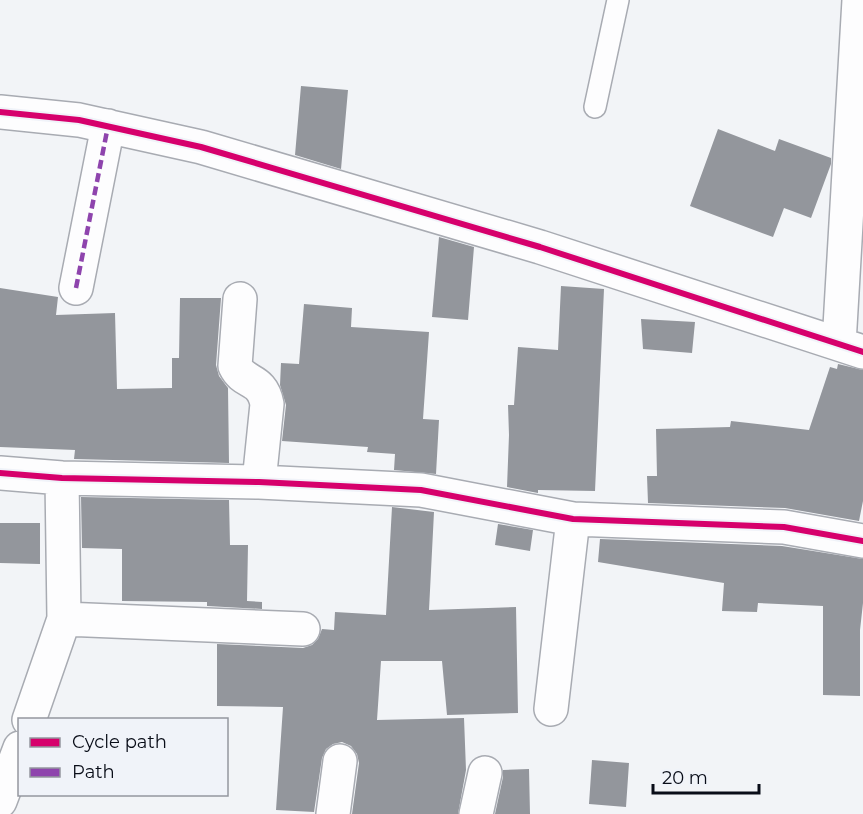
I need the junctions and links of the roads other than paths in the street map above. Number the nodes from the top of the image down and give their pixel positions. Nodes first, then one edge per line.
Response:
1 (618, 0) edge
2 (859, 0) edge
3 (596, 107) dead end
4 (0, 112) edge
5 (108, 126) junction
6 (856, 189) edge
7 (76, 288) dead end
8 (240, 298) dead end
9 (851, 348) edge
10 (0, 473) edge
11 (62, 478) junction
12 (259, 482) junction
13 (573, 519) junction
14 (863, 541) edge
15 (64, 619) junction
16 (303, 629) dead end
17 (551, 709) dead end
18 (30, 718) edge
19 (18, 753) edge
20 (340, 761) dead end
21 (484, 773) dead end
22 (0, 801) edge
23 (333, 814) edge
24 (476, 814) edge

1 - 3 lane
2 - 6 street
4 - 5 street
5 - 7 street
5 - 9 street
6 - 9 street
8 - 12 street
10 - 11 street
11 - 12 street
11 - 15 street
12 - 13 street
13 - 14 street
13 - 17 street
15 - 16 street
15 - 18 street
19 - 22 street
20 - 23 street
21 - 24 street

